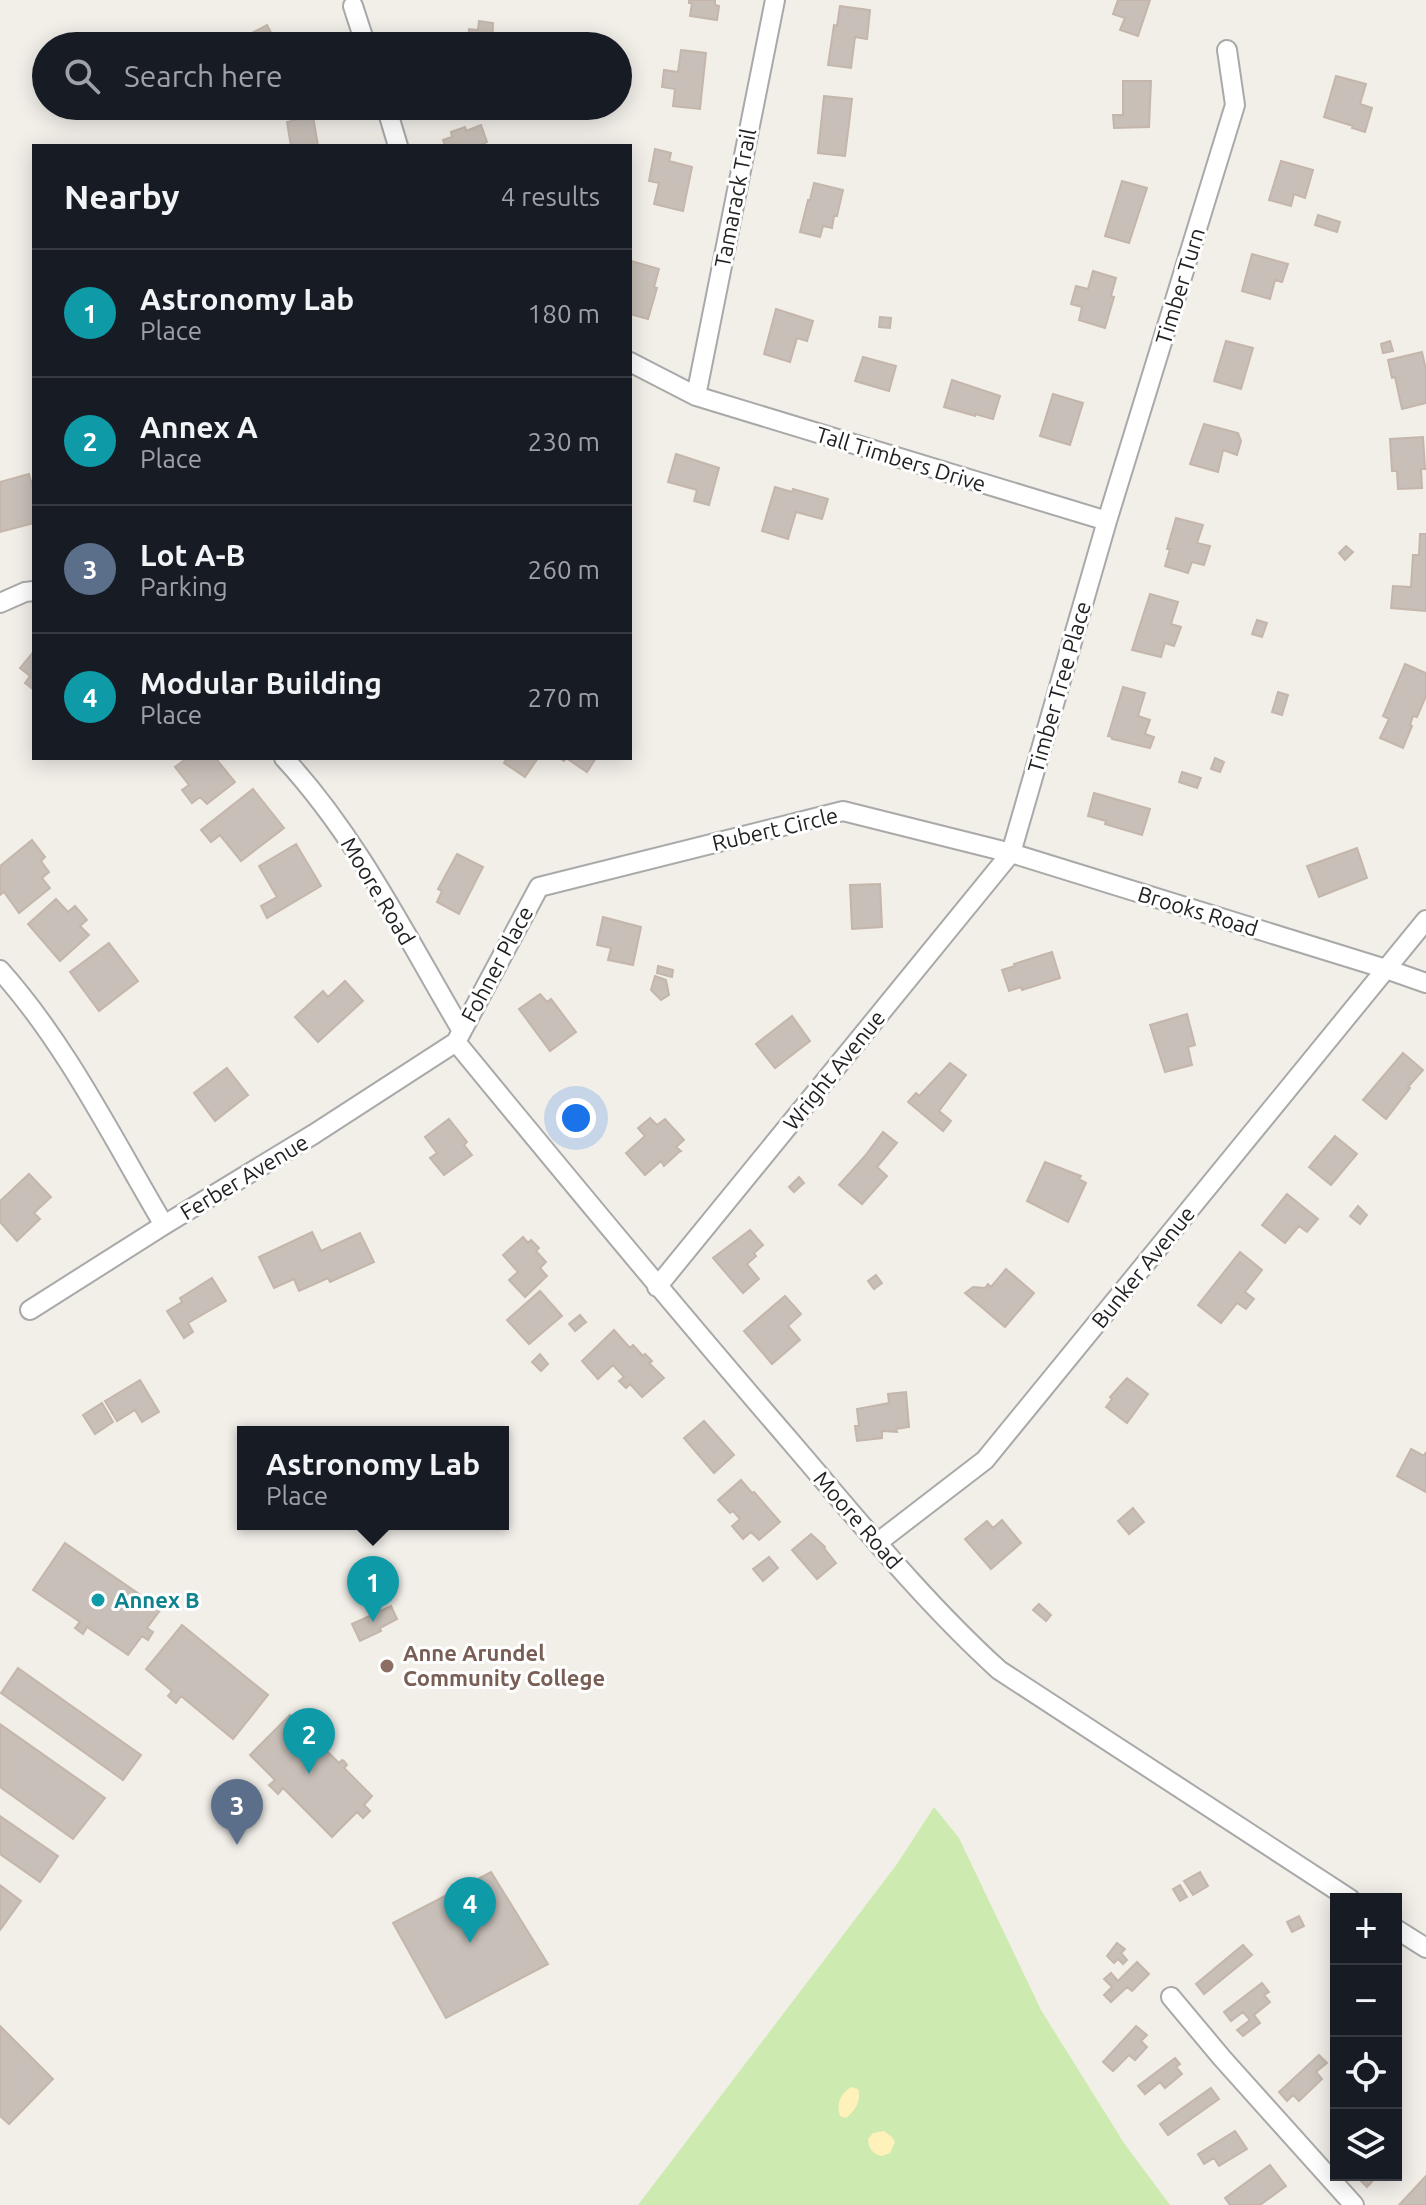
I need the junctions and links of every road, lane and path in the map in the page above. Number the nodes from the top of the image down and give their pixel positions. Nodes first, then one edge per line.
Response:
1 (775, 0) edge
2 (353, 6) dead end
3 (361, 32) edge
4 (1227, 50) dead end
5 (390, 120) edge
6 (397, 144) edge
7 (632, 363) edge
8 (696, 396) junction
9 (1107, 521) junction
10 (32, 591) edge
11 (0, 603) edge
12 (286, 760) edge
13 (1011, 853) junction
14 (539, 887) joint
15 (1426, 920) edge
16 (1386, 969) junction
17 (0, 970) edge
18 (1426, 983) edge
19 (459, 1036) junction
20 (164, 1225) junction
21 (657, 1287) junction
22 (30, 1310) dead end
23 (877, 1543) junction
24 (1341, 1893) edge
25 (1402, 1933) edge
26 (1426, 1948) edge
27 (1171, 1997) dead end
28 (1354, 2205) edge

1 - 8 street, Tamarack Trail
2 - 3 street
4 - 9 street, Timber Turn
5 - 6 street
7 - 8 street, Tall Timbers Drive
8 - 9 street, Tall Timbers Drive
9 - 13 street, Timber Tree Place
10 - 11 street
12 - 19 street, Moore Road
13 - 14 street, Rubert Circle
13 - 16 street, Brooks Road
13 - 21 street, Wright Avenue
14 - 19 street, Fohner Place
15 - 16 street, Bunker Avenue
16 - 18 street, Brooks Road
16 - 23 street, Bunker Avenue
17 - 20 street
19 - 20 street, Ferber Avenue
19 - 21 street, Moore Road
20 - 22 street, Ferber Avenue
21 - 23 street, Moore Road
23 - 24 street, Moore Road
25 - 26 street
27 - 28 street

